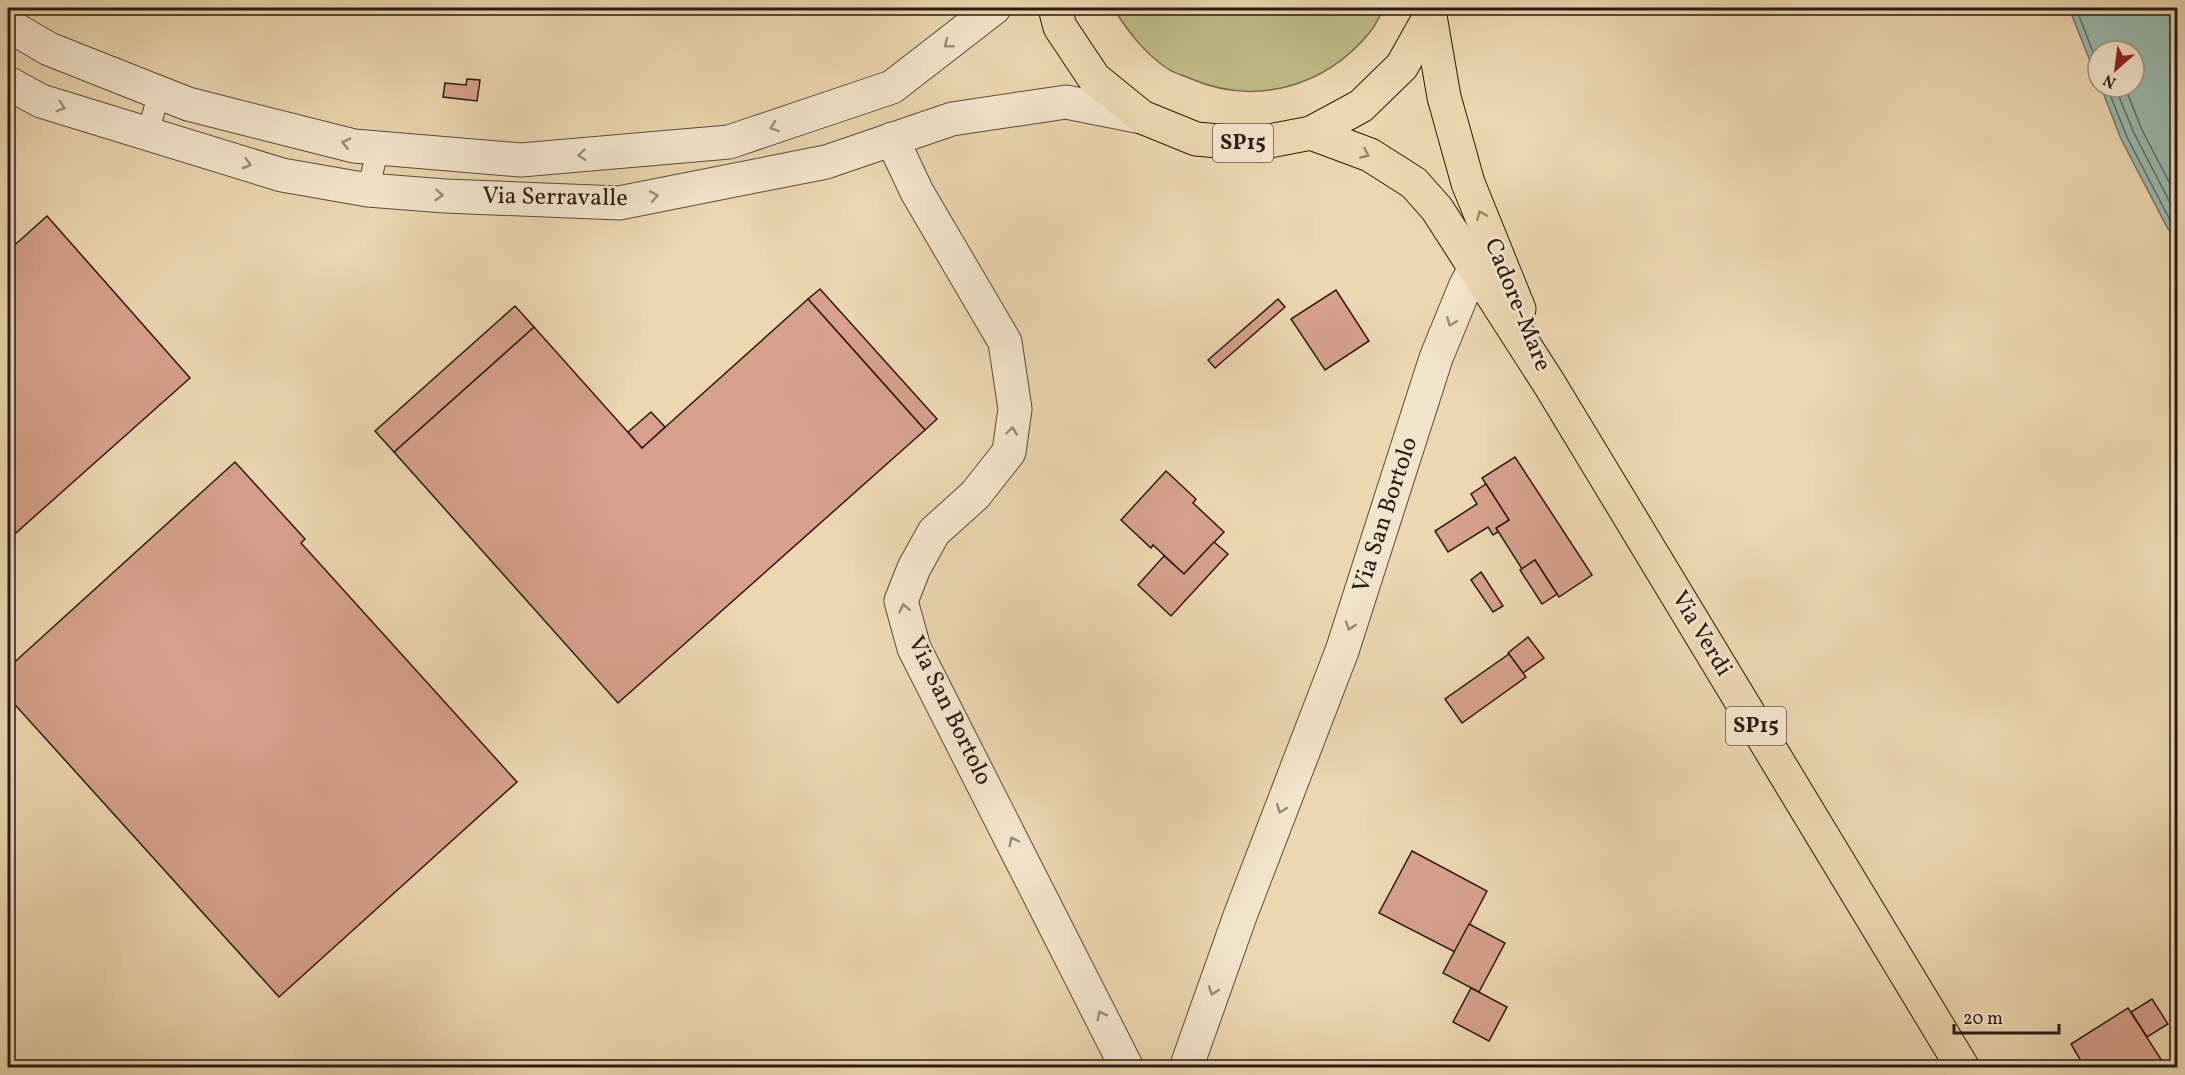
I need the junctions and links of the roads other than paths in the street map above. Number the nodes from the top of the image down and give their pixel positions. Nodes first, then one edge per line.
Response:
1 (994, 8) edge
2 (1055, 8) edge
3 (1431, 12) edge
4 (8, 25) edge
5 (8, 83) edge
6 (159, 94) junction
7 (1142, 117) junction
8 (1311, 133) junction
9 (147, 135) junction
10 (892, 139) junction
11 (378, 148) junction
12 (368, 190) junction
13 (1475, 268) junction
14 (1550, 386) junction
15 (1127, 1068) edge
16 (1186, 1068) edge
17 (1963, 1068) edge

1 -> 11 street, Via Serravalle
2 - 7 main road, SP15
3 - 8 main road, SP15
14 -> 3 main road, Cadore-Mare / SP15
4 - 6 street, Via Serravalle
5 -> 9 street, Via Serravalle
6 - 9 lane
11 -> 6 street, Via Serravalle
7 - 8 main road, SP15
7 - 10 street, Via Serravalle
8 -> 13 main road, Cadore-Mare / SP15
9 -> 12 street, Via Serravalle
12 -> 10 street, Via Serravalle
15 -> 10 street, Via San Bortolo
11 - 12 lane
13 - 14 main road, Cadore-Mare / SP15
13 -> 16 street, Via San Bortolo
14 - 17 main road, Via Verdi / SP15

